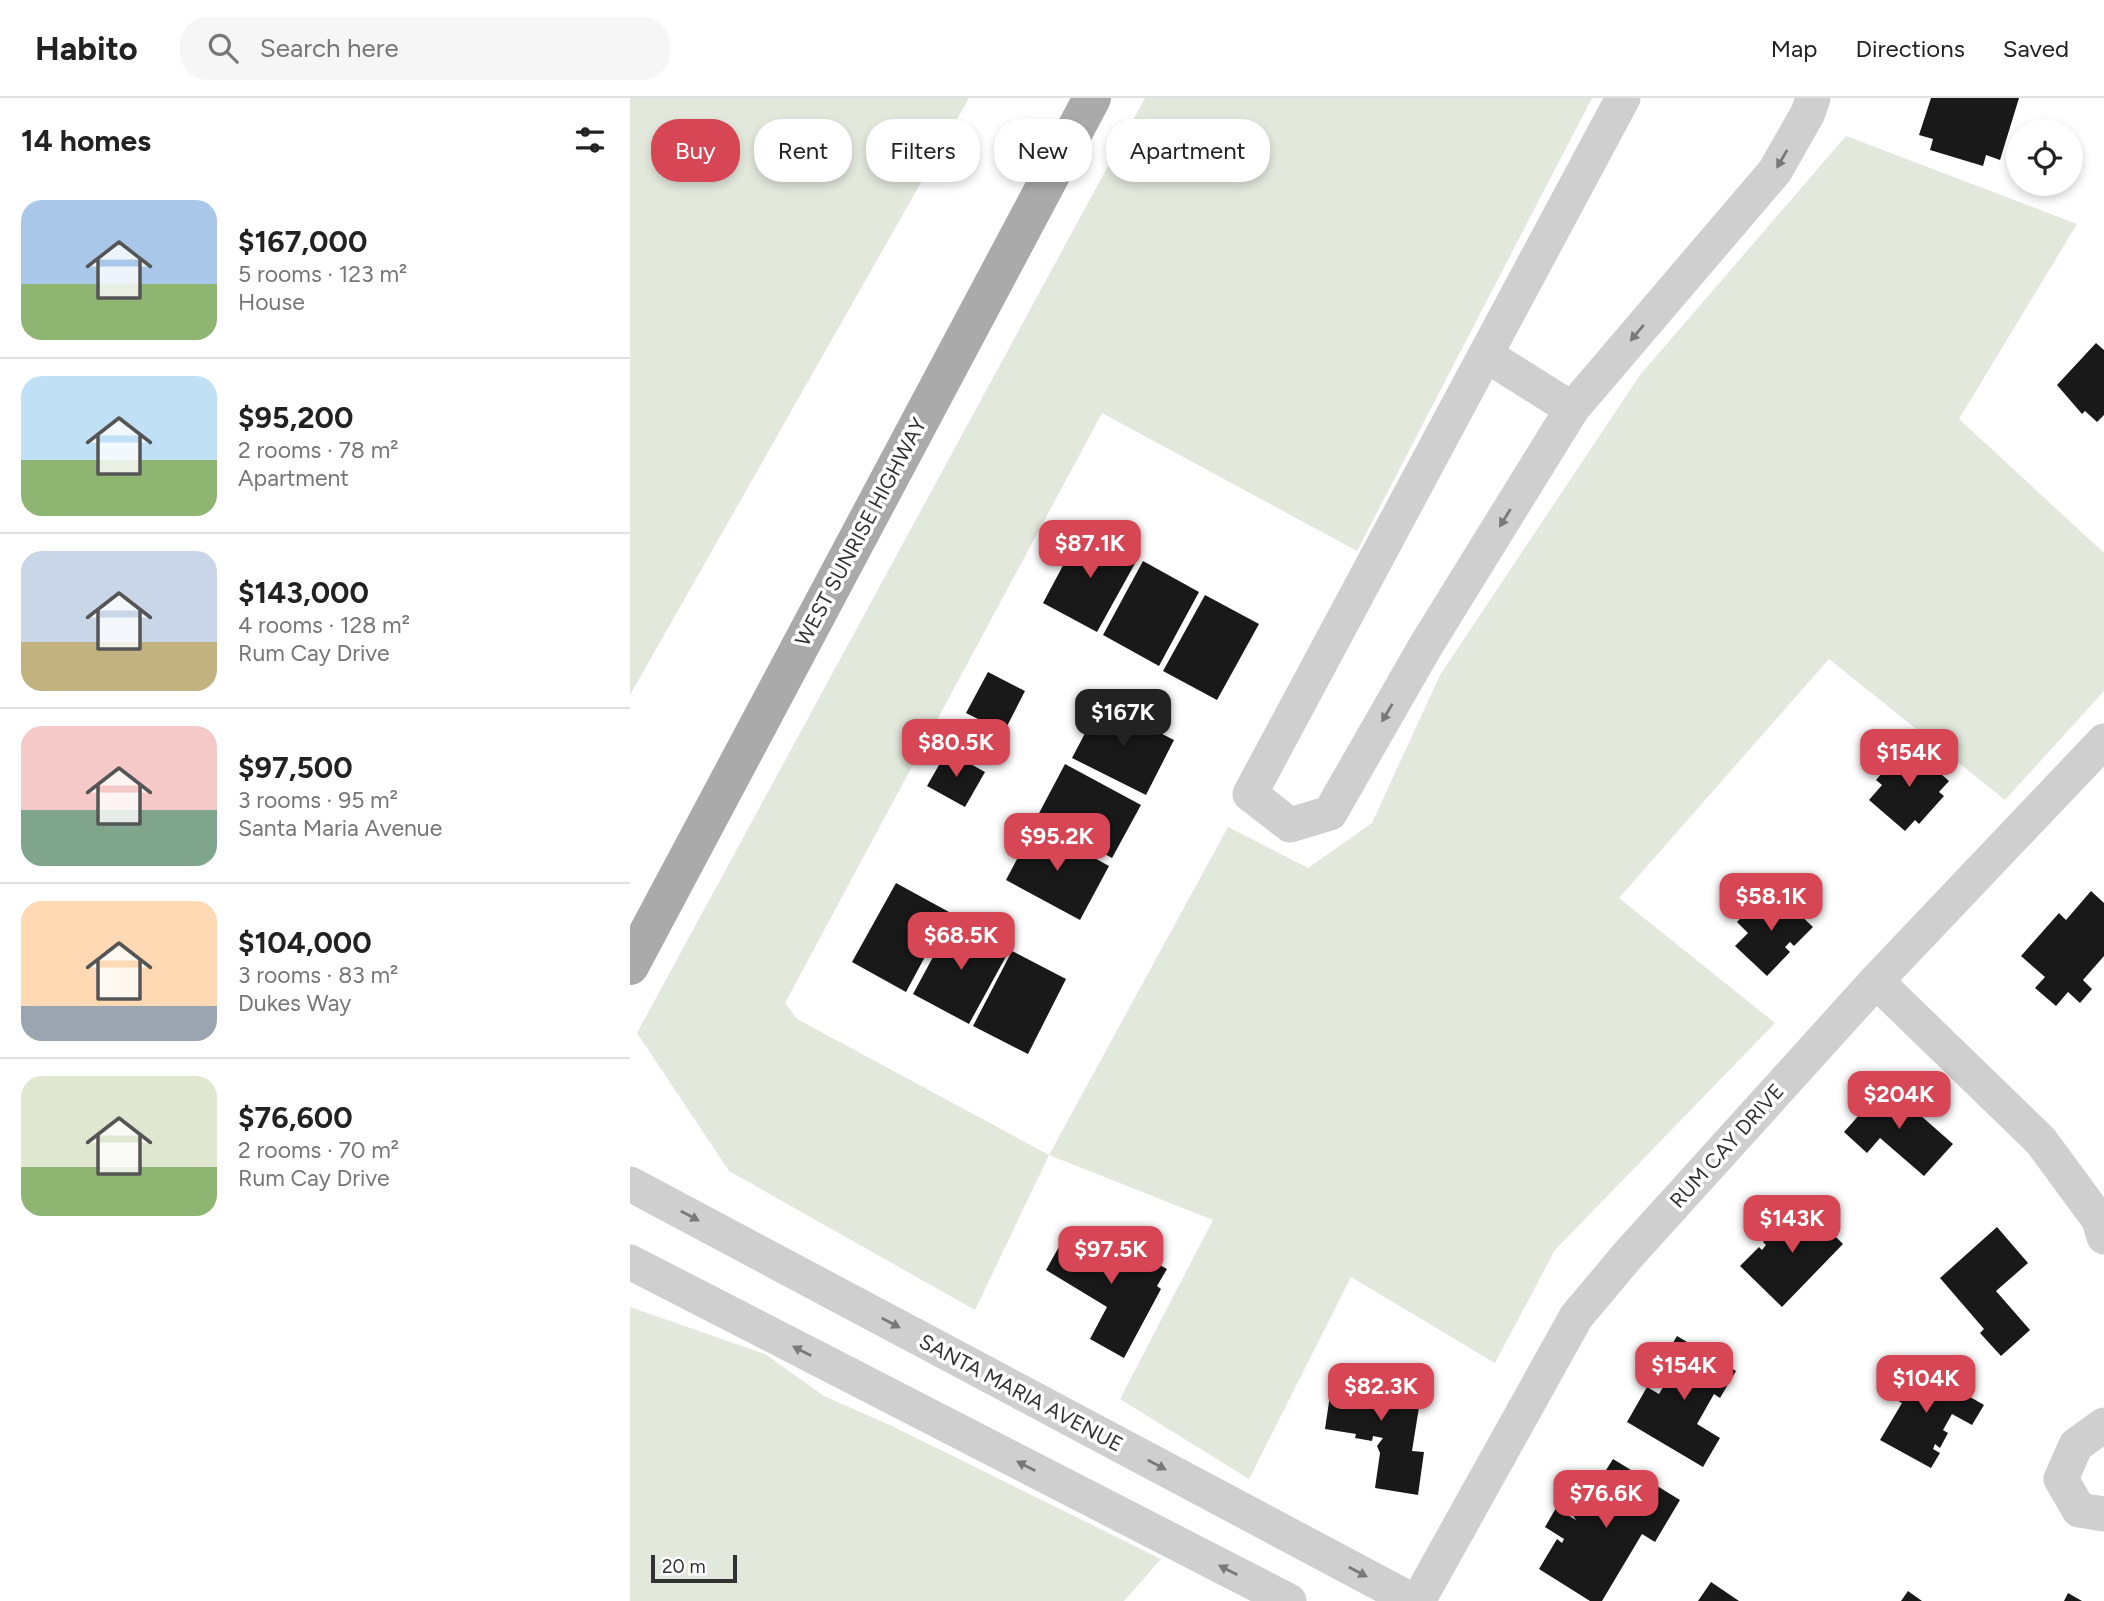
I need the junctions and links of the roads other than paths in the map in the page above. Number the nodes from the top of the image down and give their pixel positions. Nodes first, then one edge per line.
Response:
1 (1092, 98) edge
2 (1623, 98) edge
3 (1813, 98) edge
4 (1486, 355) junction
5 (1572, 409) junction
6 (2104, 741) edge
7 (630, 966) edge
8 (1876, 981) junction
9 (630, 1184) edge
10 (2104, 1237) edge
11 (630, 1262) edge
12 (2104, 1425) edge
13 (2104, 1514) edge
14 (1289, 1601) edge
15 (1413, 1601) edge
16 (1418, 1601) edge

1 - 7 main road, WEST SUNRISE HIGHWAY
2 - 4 street
3 -> 5 street
4 - 5 street
5 -> 4 street
6 - 8 street, RUM CAY DRIVE
8 - 10 street
8 - 16 street, RUM CAY DRIVE
9 -> 15 street, SANTA MARIA AVENUE
14 -> 11 street
12 - 13 street

